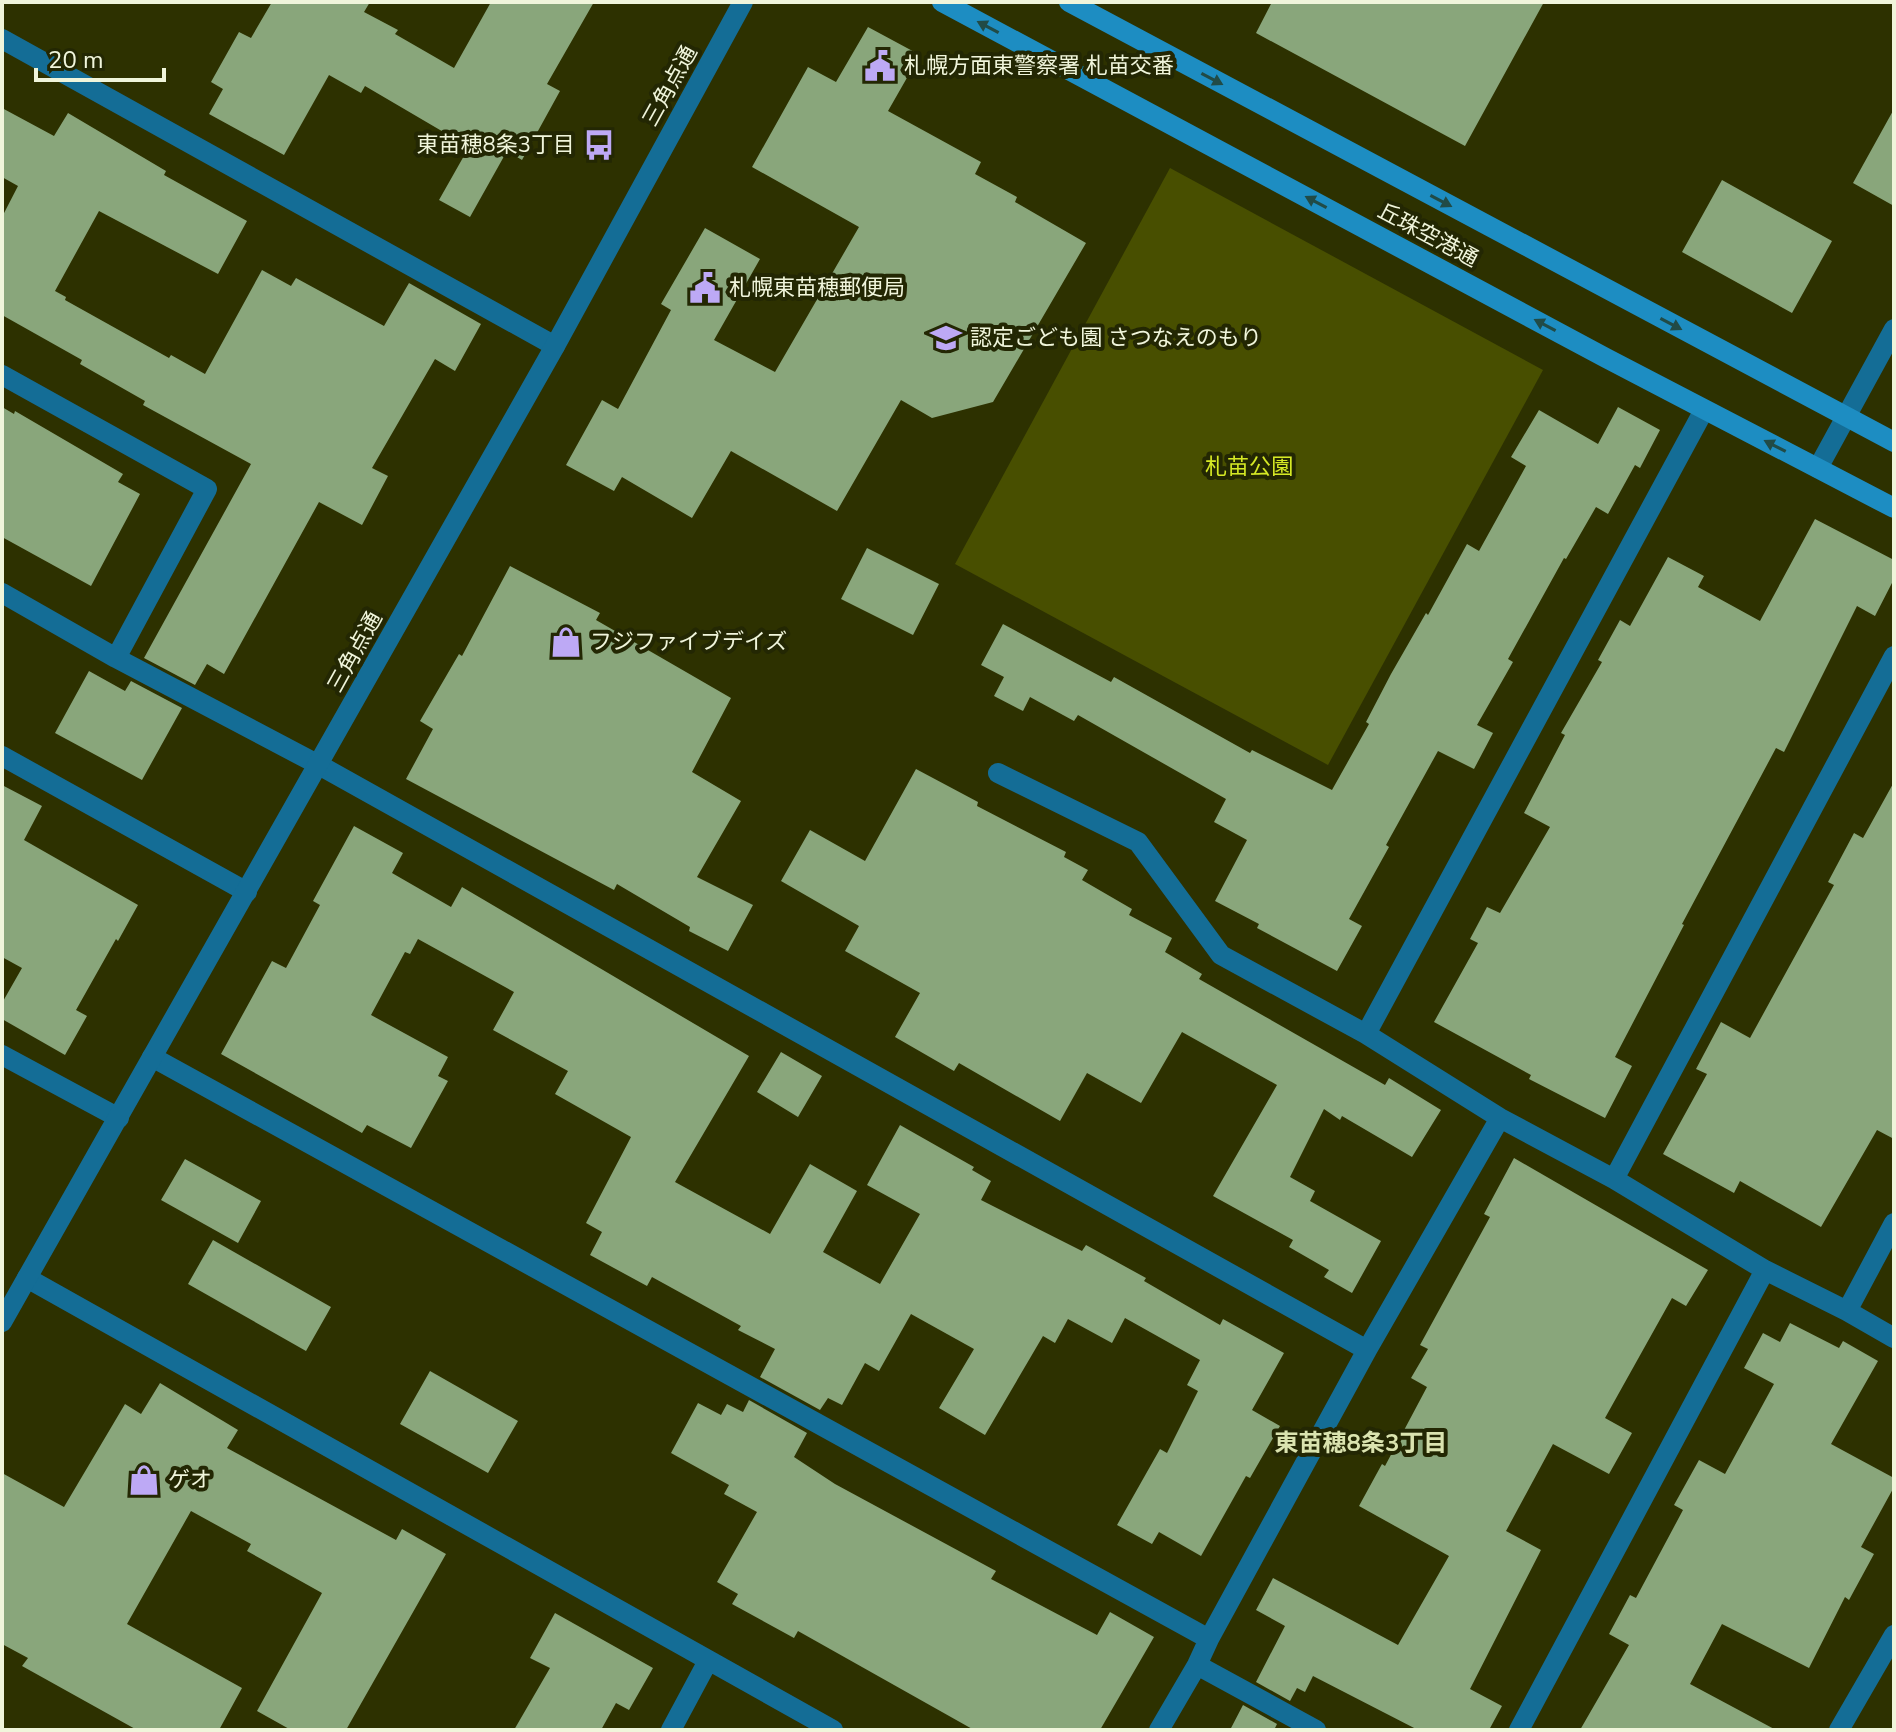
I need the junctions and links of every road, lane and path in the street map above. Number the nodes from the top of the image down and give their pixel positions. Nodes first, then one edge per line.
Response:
1 (743, 2) edge
2 (942, 2) edge
3 (1069, 2) edge
4 (2, 39) edge
5 (1894, 329) edge
6 (555, 346) junction
7 (2, 375) edge
8 (1704, 410) junction
9 (1845, 417) junction
10 (1894, 442) edge
11 (1818, 468) junction
12 (1894, 508) edge
13 (2, 593) edge
14 (1894, 656) edge
15 (116, 658) junction
16 (2, 756) edge
17 (319, 765) junction
18 (998, 773) dead end
19 (247, 892) junction
20 (1366, 1034) junction
21 (2, 1055) edge
22 (152, 1057) junction
23 (119, 1118) junction
24 (1500, 1118) junction
25 (1614, 1179) junction
26 (1894, 1223) edge
27 (1765, 1270) junction
28 (27, 1278) junction
29 (1847, 1311) junction
30 (2, 1322) edge
31 (1894, 1338) edge
32 (1367, 1350) junction
33 (1894, 1635) edge
34 (1209, 1639) junction
35 (708, 1661) junction
36 (1197, 1665) junction
37 (671, 1730) edge
38 (833, 1730) edge
39 (1159, 1730) edge
40 (1316, 1730) edge
41 (1519, 1730) edge
42 (1839, 1730) edge

1 - 6 street, 三角点通
8 -> 2 main road, 丘珠空港通
3 -> 9 main road, 丘珠空港通
4 - 6 street
5 - 9 street
6 - 17 street, 三角点通
7 - 15 street
11 -> 8 main road, 丘珠空港通
8 - 20 street
9 - 10 main road, 丘珠空港通
9 - 11 street
11 - 12 main road, 丘珠空港通
13 - 15 street
14 - 25 street
15 - 17 street
16 - 19 street
17 - 19 street, 三角点通
17 - 32 street
18 - 20 street
19 - 22 street, 三角点通
20 - 24 street
21 - 23 street
22 - 23 street, 三角点通
22 - 34 street
23 - 28 street, 三角点通
24 - 25 street
24 - 32 street
25 - 27 street
26 - 29 street
27 - 29 street
27 - 41 street
28 - 30 street, 三角点通
28 - 35 street
29 - 31 street
32 - 34 street
33 - 42 street
34 - 36 street
35 - 37 street
35 - 38 street
36 - 39 street
36 - 40 street

